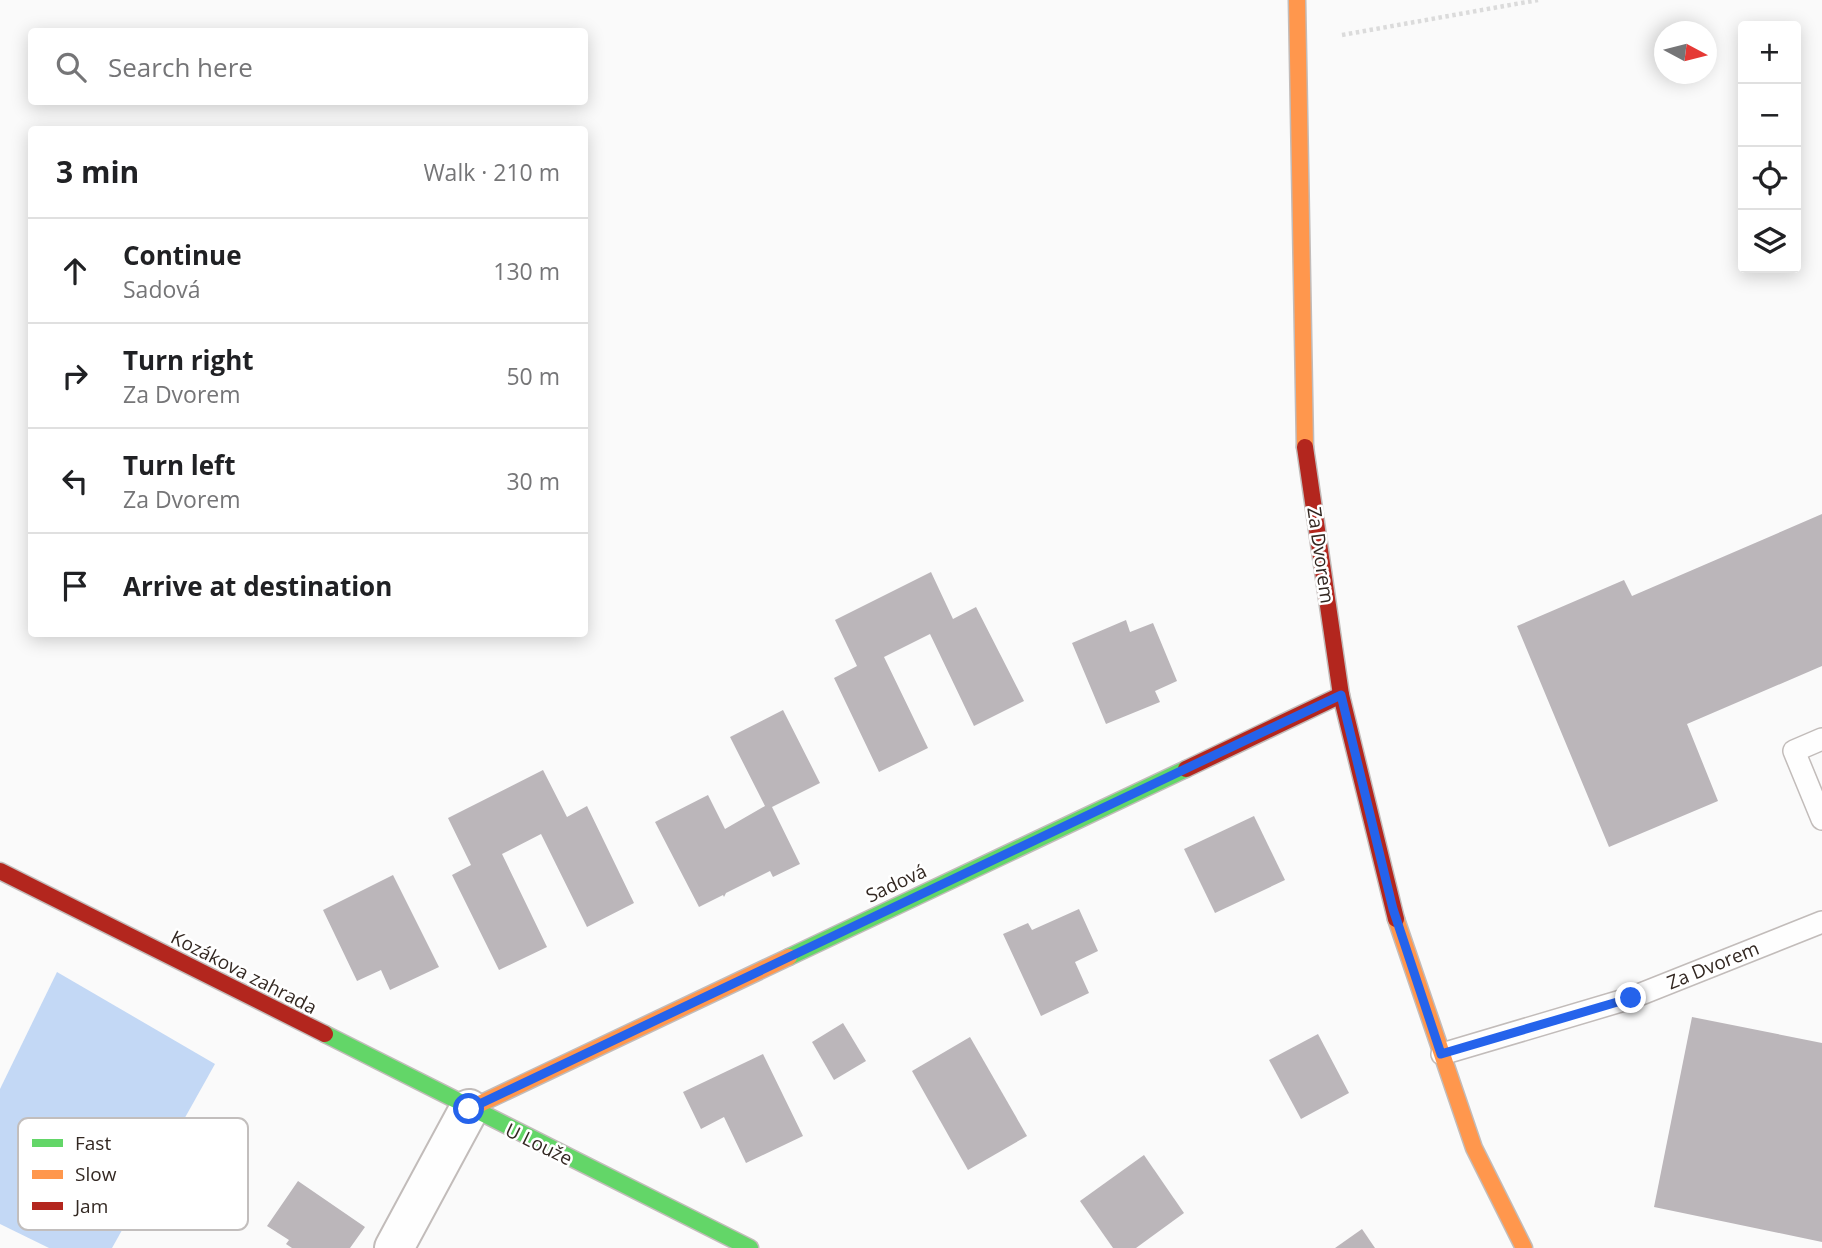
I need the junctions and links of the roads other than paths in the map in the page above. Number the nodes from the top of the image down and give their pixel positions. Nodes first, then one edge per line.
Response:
1 (1297, 0) edge
2 (1341, 695) junction
3 (1822, 739) edge
4 (1822, 820) edge
5 (0, 871) edge
6 (1822, 922) edge
7 (1441, 1054) junction
8 (469, 1109) junction
9 (394, 1248) edge
10 (750, 1248) edge
11 (1524, 1248) edge

1 - 2 street, Za Dvorem
2 - 7 street, Za Dvorem
2 - 8 street, Sadová
3 - 4 lane
5 - 8 street, Kozákova zahrada
6 - 7 lane, Za Dvorem
7 - 11 street, Za Dvorem
8 - 9 street
8 - 10 street, U Louže

